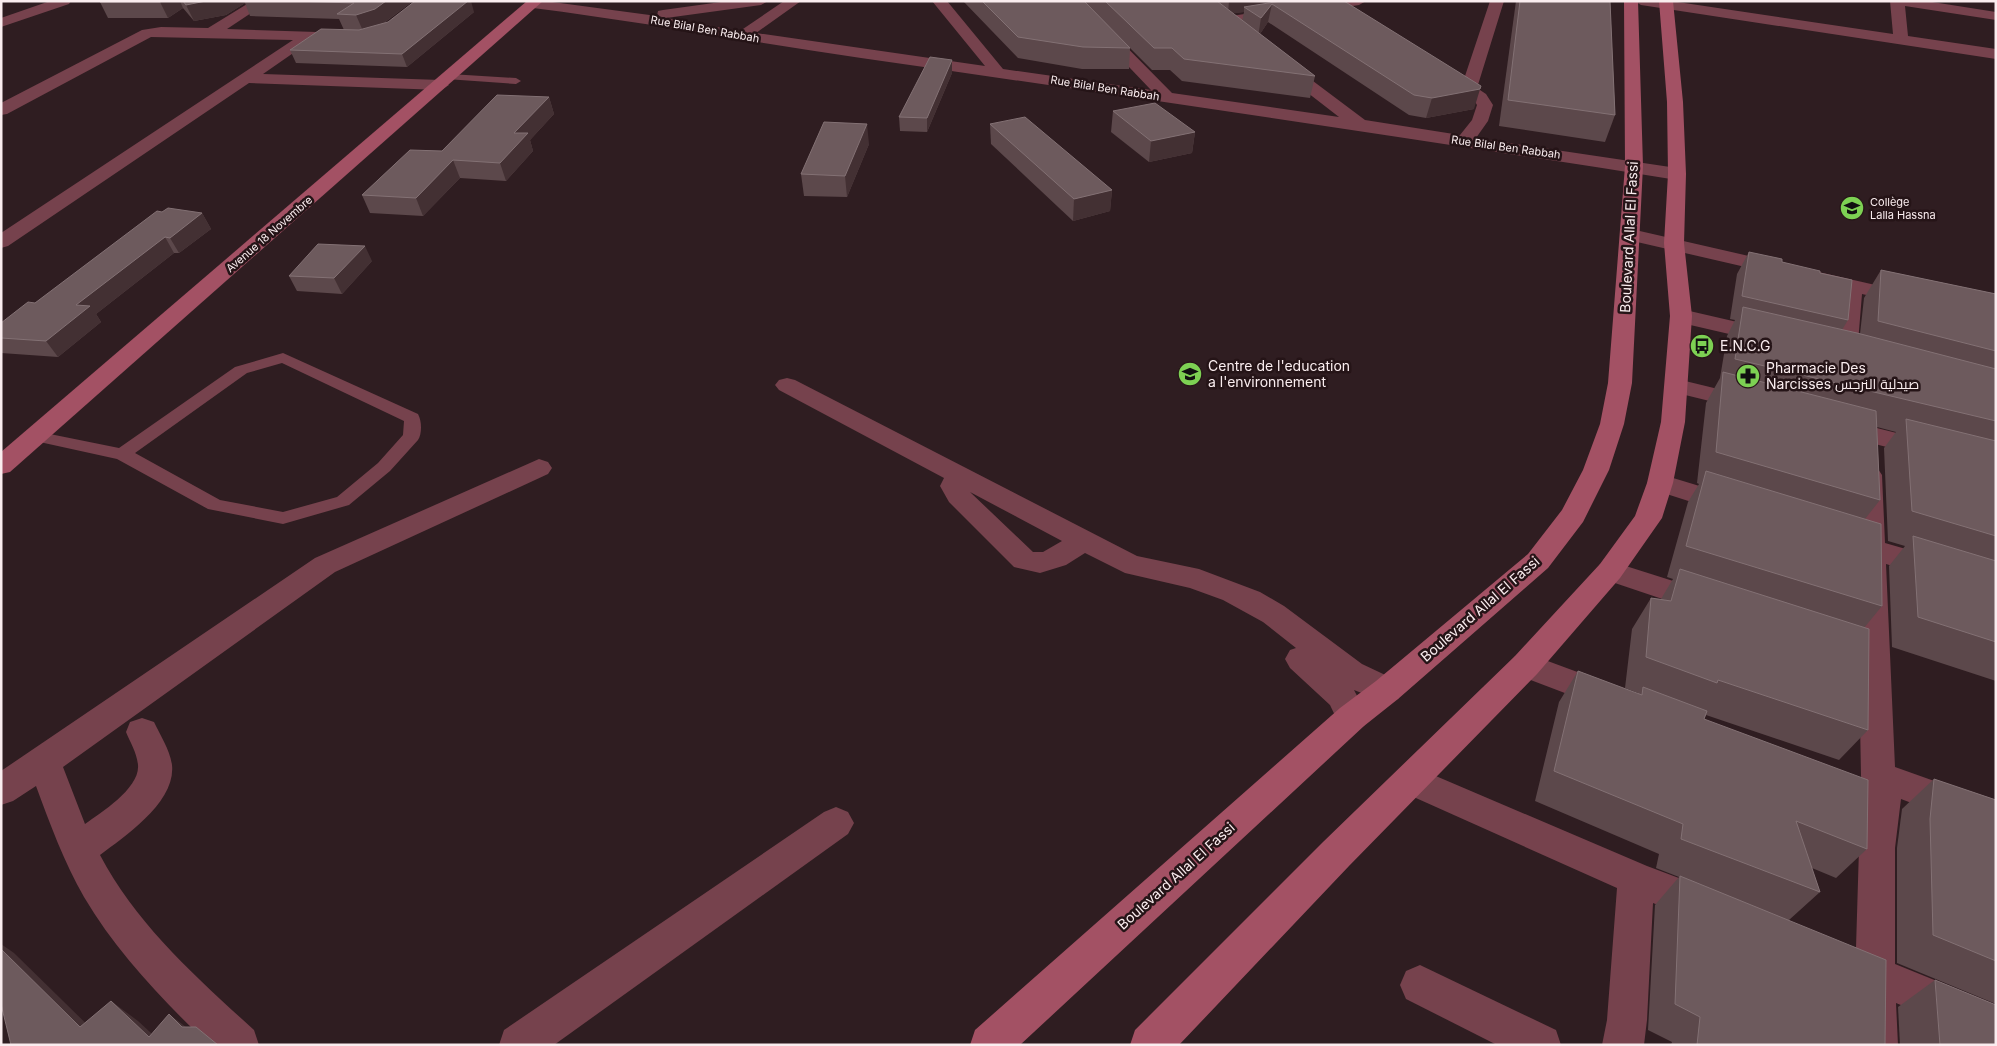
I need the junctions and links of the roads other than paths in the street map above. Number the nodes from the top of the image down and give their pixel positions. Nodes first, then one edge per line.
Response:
1 (64, 1) edge
2 (262, 1) edge
3 (761, 1) edge
4 (794, 1) edge
5 (939, 1) edge
6 (1073, 1) edge
7 (1359, 1) edge
8 (1497, 1) edge
9 (1631, 1) edge
10 (534, 2) edge
11 (1658, 2) edge
12 (1333, 5) junction
13 (1212, 11) edge
14 (1996, 16) edge
15 (638, 17) junction
16 (1357, 20) edge
17 (1225, 21) junction
18 (1, 23) edge
19 (1240, 32) edge
20 (210, 33) junction
21 (743, 36) junction
22 (307, 37) junction
23 (364, 37) edge
24 (1901, 40) junction
25 (1996, 54) edge
26 (1270, 55) edge
27 (1437, 69) edge
28 (997, 71) junction
29 (248, 78) junction
30 (445, 81) junction
31 (516, 81) dead end
32 (1469, 89) junction
33 (1168, 98) junction
34 (1, 110) edge
35 (1361, 125) junction
36 (1465, 141) junction
37 (1634, 166) junction
38 (1677, 174) junction
39 (1631, 235) junction
40 (1, 242) edge
41 (1674, 243) junction
42 (1852, 285) junction
43 (1928, 303) edge
44 (1682, 316) junction
45 (1790, 342) edge
46 (1845, 355) edge
47 (787, 385) dead end
48 (1677, 386) junction
49 (1773, 410) edge
50 (1821, 422) edge
51 (1869, 434) junction
52 (35, 436) junction
53 (122, 454) junction
54 (1, 466) edge
55 (1996, 467) edge
56 (539, 468) dead end
57 (959, 474) junction
58 (1660, 483) junction
59 (1752, 512) edge
60 (1825, 535) edge
61 (1085, 540) junction
62 (1871, 549) junction
63 (1610, 571) junction
64 (1996, 586) edge
65 (1220, 588) junction
66 (1723, 608) edge
67 (1526, 664) junction
68 (1387, 690) junction
69 (1636, 707) edge
70 (1352, 717) junction
71 (142, 732) dead end
72 (44, 762) junction
73 (1410, 780) junction
74 (1869, 789) junction
75 (1, 790) edge
76 (1996, 819) edge
77 (836, 823) dead end
78 (79, 849) junction
79 (1636, 880) junction
80 (1729, 915) edge
81 (1820, 952) edge
82 (1875, 974) junction
83 (1420, 985) dead end
84 (1996, 1026) edge
85 (238, 1045) edge
86 (519, 1045) edge
87 (990, 1045) edge
88 (1150, 1045) edge
89 (1541, 1045) edge
90 (1623, 1045) edge
91 (1877, 1045) edge

1 - 18 street
2 - 20 street
3 - 15 street
4 - 21 street
5 - 28 street
6 - 33 street
7 - 12 street
8 - 32 street
9 - 37 main road, Boulevard Allal El Fassi
10 - 15 street, Rue Bilal Ben Rabbah
10 - 30 main road, Avenue 18 Novembre
11 - 24 street
11 - 38 main road
12 - 16 street
12 - 17 street
13 - 17 street
14 - 24 street
15 - 21 street, Rue Bilal Ben Rabbah
17 - 19 street
20 - 22 street
20 - 34 street
21 - 28 street, Rue Bilal Ben Rabbah
22 - 23 street
22 - 29 street
24 - 25 street
26 - 35 street
27 - 32 street
28 - 33 street, Rue Bilal Ben Rabbah
29 - 30 street
29 - 40 street
30 - 31 lane
30 - 52 main road, Avenue 18 Novembre
32 - 36 street
33 - 35 street, Rue Bilal Ben Rabbah
35 - 36 street, Rue Bilal Ben Rabbah
36 - 37 street, Rue Bilal Ben Rabbah
37 - 38 street, Rue Bilal Ben Rabbah
37 - 39 main road, Boulevard Allal El Fassi
38 - 41 main road
39 - 41 street
39 - 68 main road, Boulevard Allal El Fassi
41 - 42 street
41 - 44 main road
42 - 43 street
42 - 46 street
44 - 45 street
44 - 48 main road
47 - 57 street
48 - 49 street
48 - 58 main road
50 - 51 street
51 - 55 street
51 - 62 street
52 - 53 lane
52 - 54 main road, Avenue 18 Novembre
53 - 53 lane
56 - 72 street
57 - 61 street
57 - 61 street
58 - 59 street
58 - 63 main road
60 - 62 street
61 - 65 street
62 - 64 street
62 - 74 street
63 - 66 street
63 - 67 main road
65 - 68 street
65 - 70 street
67 - 69 street
67 - 73 main road
68 - 70 main road, Boulevard Allal El Fassi
70 - 87 main road, Boulevard Allal El Fassi
71 - 78 street
72 - 75 street
72 - 78 street
73 - 79 street
73 - 88 main road
74 - 76 street
74 - 82 street
77 - 86 street
78 - 85 street
79 - 80 street
79 - 90 street
81 - 82 street
82 - 84 street
82 - 91 street
83 - 89 street

